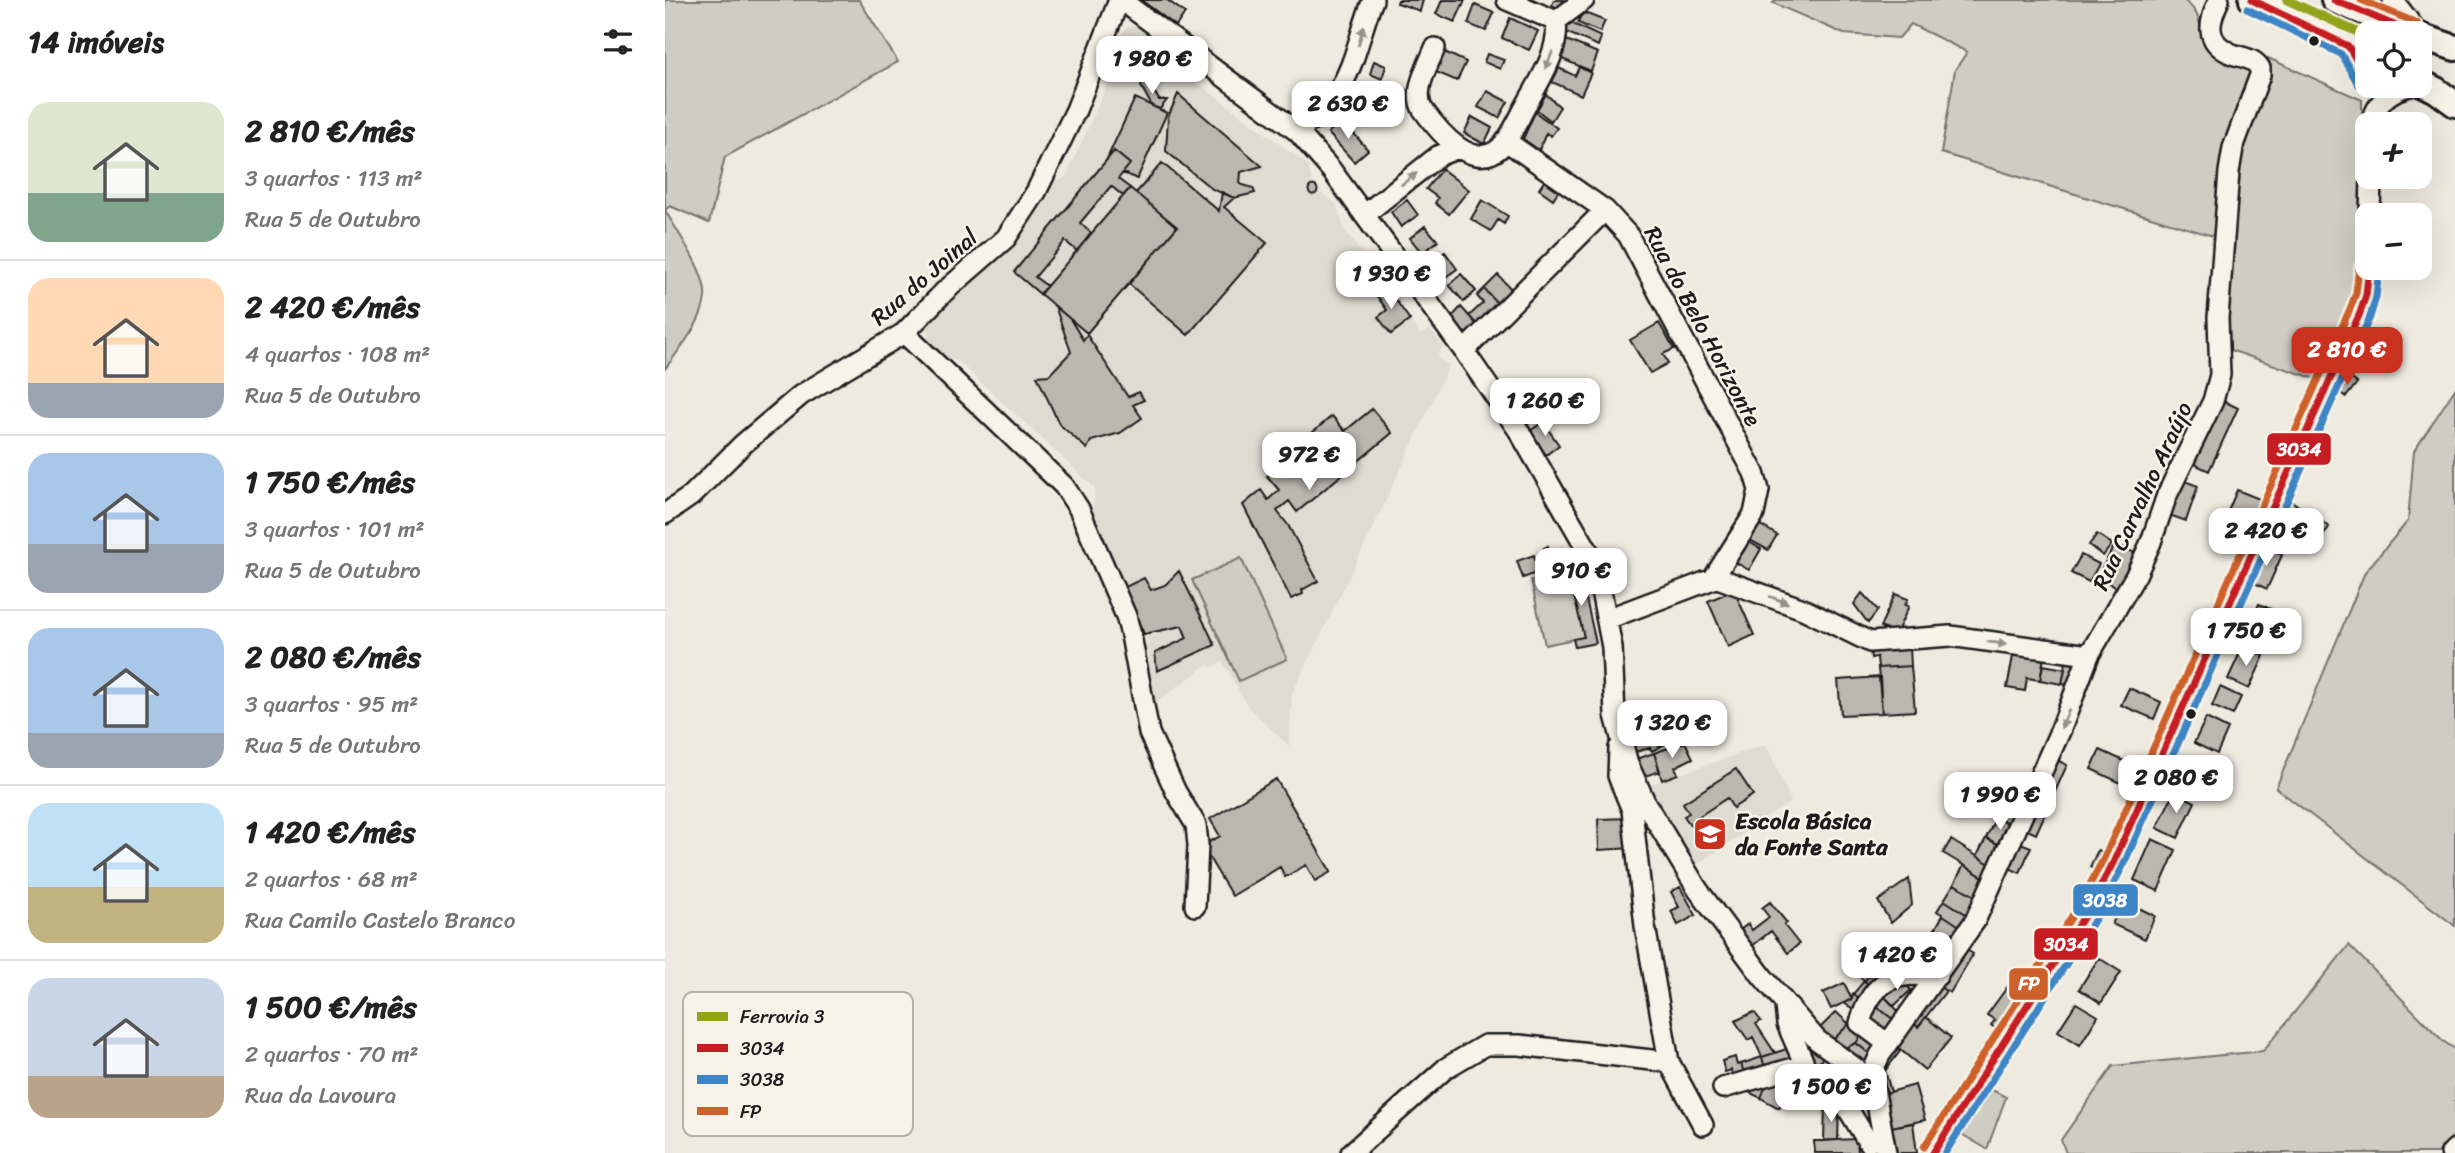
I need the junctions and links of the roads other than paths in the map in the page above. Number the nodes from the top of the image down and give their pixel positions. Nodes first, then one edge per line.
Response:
1 (1120, 0) edge
2 (1373, 0) edge
3 (1507, 0) edge
4 (1584, 0) edge
5 (2219, 0) edge
6 (2252, 0) edge
7 (2334, 0) edge
8 (2393, 0) edge
9 (2385, 21) edge
10 (2408, 21) edge
11 (1556, 22) junction
12 (2432, 40) edge
13 (1435, 48) dead end
14 (2455, 48) edge
15 (2355, 50) edge
16 (2432, 89) edge
17 (2386, 98) edge
18 (2455, 104) edge
19 (2375, 112) edge
20 (1298, 132) junction
21 (1506, 141) junction
22 (1458, 148) junction
23 (1605, 210) junction
24 (1364, 215) junction
25 (2368, 280) edge
26 (904, 332) junction
27 (1464, 351) junction
28 (665, 514) edge
29 (1715, 576) junction
30 (1607, 619) junction
31 (2089, 655) junction
32 (1619, 729) junction
33 (1195, 906) dead end
34 (1937, 976) junction
35 (1784, 1002) junction
36 (1888, 1044) junction
37 (1669, 1062) junction
38 (1804, 1065) junction
39 (1873, 1081) junction
40 (1723, 1088) dead end
41 (1703, 1125) dead end
42 (1868, 1142) dead end
43 (2455, 1149) edge
44 (1351, 1153) edge
45 (1886, 1153) edge
46 (1933, 1153) edge
47 (2451, 1153) edge

1 - 20 street
1 - 26 street, Rua do Joinal
20 -> 2 street
3 - 11 street
4 - 11 street
5 - 31 street, Rua Carvalho Araújo
6 - 15 main road
7 - 9 main road
8 - 10 street
11 -> 21 street
12 - 14 main road
13 - 22 street
16 - 18 main road
17 - 19 street
20 - 24 street
21 - 22 street
21 - 23 street, Rua do Belo Horizonte
24 -> 22 street
23 - 27 street
23 - 29 street, Rua do Belo Horizonte
24 - 27 street
25 - 46 street
26 - 28 street, Rua do Joinal
26 - 33 street
27 - 30 street
29 - 30 street
29 -> 31 street
30 - 32 street
31 -> 34 street, Rua Carvalho Araújo
32 - 35 street
32 - 37 street
34 - 36 street, Rua Carvalho Araújo
34 - 36 street
35 - 38 street
35 - 39 street
36 - 39 street, Rua Carvalho Araújo
37 - 41 street
37 - 44 street
38 - 40 street
38 - 42 street
39 - 45 street
43 - 47 street

